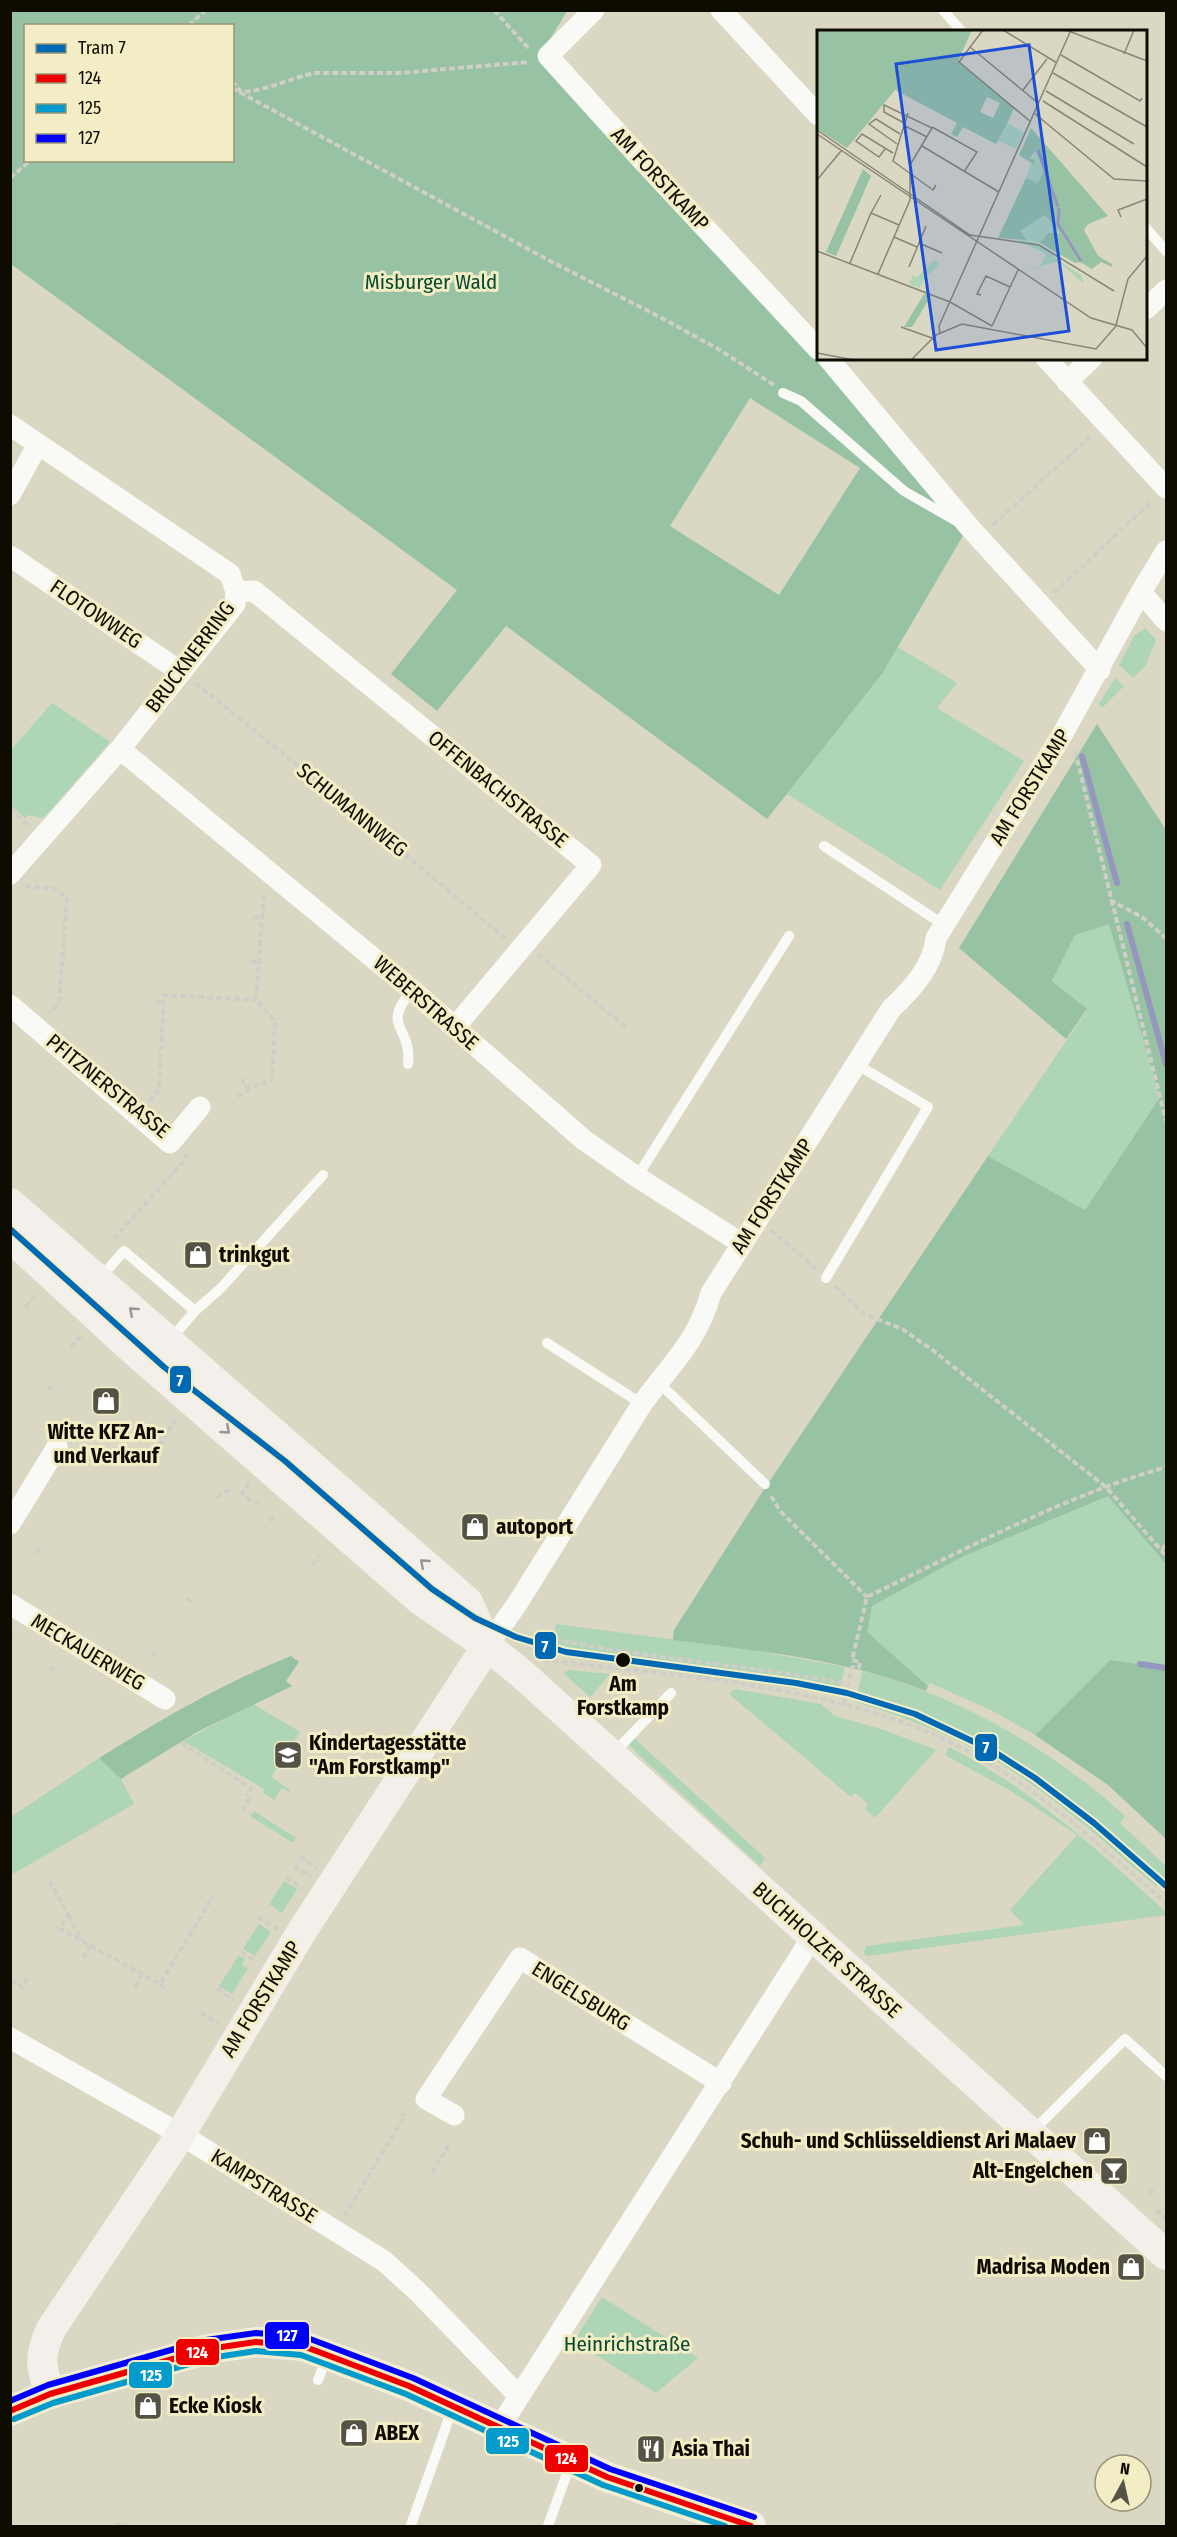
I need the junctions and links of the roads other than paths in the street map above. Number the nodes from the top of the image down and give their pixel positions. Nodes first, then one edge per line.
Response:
1 (594, 10) edge
2 (721, 10) edge
3 (943, 10) edge
4 (960, 30) edge
5 (817, 113) edge
6 (1147, 229) edge
7 (1167, 251) edge
8 (1167, 290) edge
9 (1147, 308) edge
10 (817, 347) edge
11 (830, 360) edge
12 (1048, 360) edge
13 (1090, 360) edge
14 (1067, 382) junction
15 (783, 393) road end
16 (10, 425) edge
17 (38, 444) junction
18 (1166, 488) edge
19 (10, 495) edge
20 (975, 534) junction
21 (1167, 551) edge
22 (10, 556) edge
23 (236, 592) junction
24 (1141, 592) junction
25 (1167, 621) edge
26 (1100, 670) junction
27 (181, 672) junction
28 (120, 749) junction
29 (824, 846) dead end
30 (15, 880) edge
31 (944, 925) junction
32 (789, 936) dead end
33 (412, 990) junction
34 (10, 1005) edge
35 (454, 1027) junction
36 (408, 1064) dead end
37 (856, 1064) junction
38 (200, 1107) dead end
39 (323, 1175) dead end
40 (637, 1177) junction
41 (10, 1203) edge
42 (10, 1237) edge
43 (741, 1243) junction
44 (826, 1278) road end
45 (98, 1280) junction
46 (195, 1311) junction
47 (168, 1342) junction
48 (547, 1342) dead end
49 (658, 1382) junction
50 (642, 1404) junction
51 (57, 1448) dead end
52 (765, 1484) road end
53 (10, 1524) edge
54 (10, 1604) edge
55 (487, 1646) junction
56 (671, 1693) dead end
57 (165, 1699) dead end
58 (611, 1756) junction
59 (813, 1936) junction
60 (10, 2038) edge
61 (1167, 2076) edge
62 (721, 2083) junction
63 (454, 2115) dead end
64 (1031, 2133) junction
65 (180, 2134) junction
66 (1167, 2255) edge
67 (50, 2394) junction
68 (518, 2395) junction
69 (453, 2407) junction
70 (10, 2411) edge
71 (499, 2428) junction
72 (571, 2461) junction
73 (411, 2525) edge
74 (548, 2526) edge
75 (751, 2526) edge

1 - 10 street, AM FORSTKAMP
2 - 5 street
3 - 4 lane
6 - 7 lane
8 - 9 street
11 - 20 street
12 - 14 street
13 - 14 street
14 - 18 street
15 - 20 lane
16 - 17 street, BRUCKNERRING
17 - 19 street
17 - 23 street, BRUCKNERRING
20 - 26 street
21 - 24 street, AM FORSTKAMP
22 - 27 street, FLOTOWWEG
23 - 27 street, BRUCKNERRING
23 - 35 street, OFFENBACHSTRASSE
24 - 25 street
24 - 26 street, AM FORSTKAMP
26 - 31 street, AM FORSTKAMP
27 - 28 street, BRUCKNERRING
28 - 30 street, BRUCKNERRING
28 - 33 street, WEBERSTRASSE
29 - 31 lane
31 - 37 street, AM FORSTKAMP
32 - 40 lane
33 - 35 street, WEBERSTRASSE
33 - 36 lane
34 - 38 street, PFITZNERSTRASSE
35 - 40 street, WEBERSTRASSE
37 - 43 street, AM FORSTKAMP
37 - 44 lane
39 - 46 lane
40 - 43 street, WEBERSTRASSE
41 - 45 main road, BUCHHOLZER STRASSE
42 -> 55 main road, BUCHHOLZER STRASSE
43 - 49 street, AM FORSTKAMP
45 - 46 lane
47 -> 45 main road, BUCHHOLZER STRASSE
46 - 47 lane
55 -> 47 main road, BUCHHOLZER STRASSE
48 - 50 lane
49 - 50 street, AM FORSTKAMP
49 - 52 lane
50 - 55 street, AM FORSTKAMP
51 - 53 street
54 - 57 street, MECKAUERWEG
55 - 58 main road, BUCHHOLZER STRASSE
55 - 65 main road, AM FORSTKAMP
56 - 58 lane
58 - 59 main road, BUCHHOLZER STRASSE
59 - 62 street
59 - 64 main road, BUCHHOLZER STRASSE
60 - 65 street, KAMPSTRASSE
61 - 64 lane
62 - 63 street, ENGELSBURG
62 - 68 street
64 - 66 main road, BUCHHOLZER STRASSE
65 - 67 main road, AM FORSTKAMP
65 - 68 street, KAMPSTRASSE
67 - 69 main road
67 - 70 main road
68 - 71 street
69 - 71 main road
69 - 73 lane
71 - 72 main road
72 - 74 lane
72 - 75 main road

